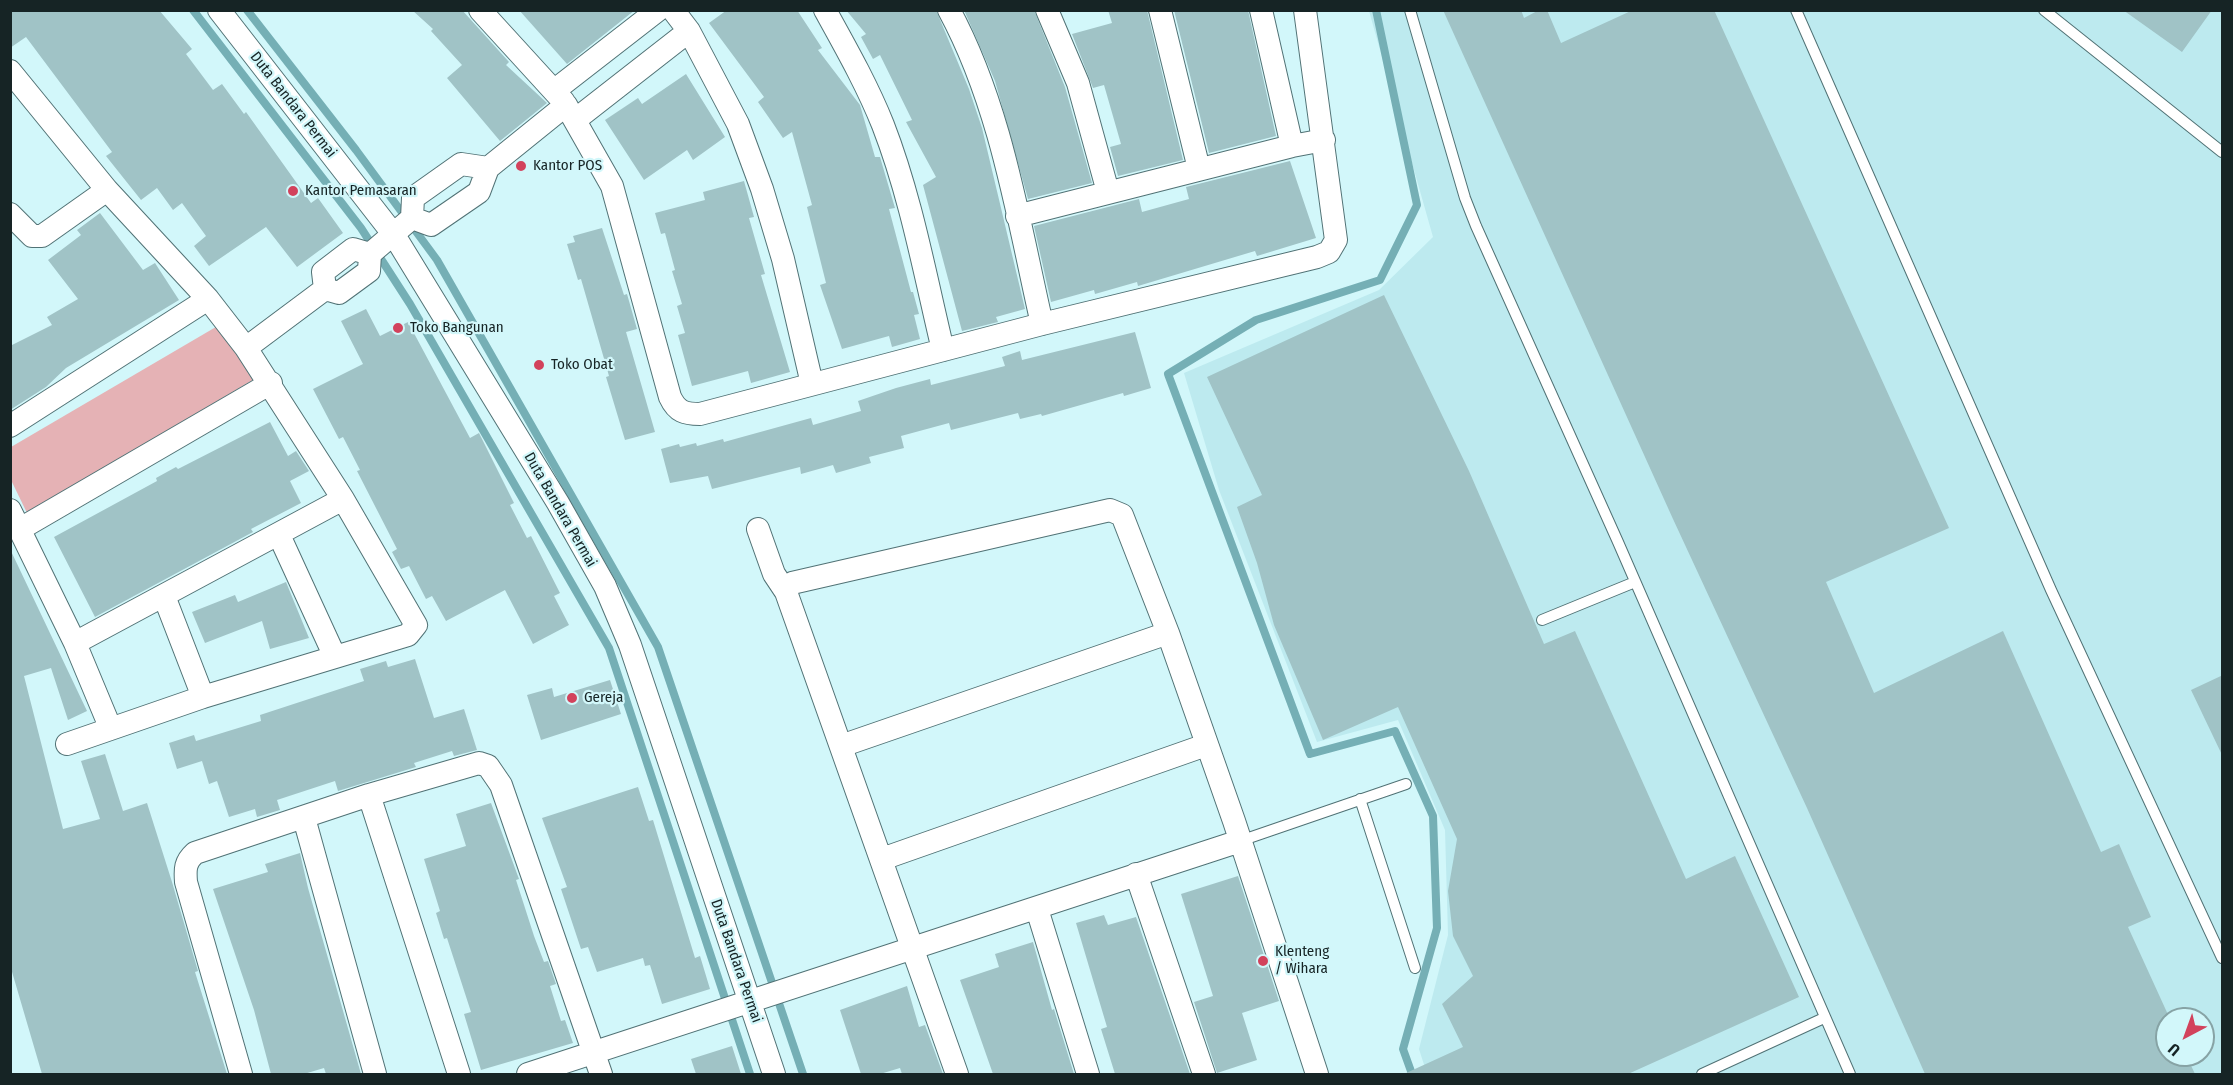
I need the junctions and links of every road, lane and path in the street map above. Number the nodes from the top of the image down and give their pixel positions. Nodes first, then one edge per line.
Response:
1 (219, 10) edge
2 (480, 10) edge
3 (658, 10) edge
4 (825, 10) edge
5 (949, 10) edge
6 (1047, 10) edge
7 (1160, 10) edge
8 (1261, 10) edge
9 (1305, 10) edge
10 (1410, 10) edge
11 (2044, 10) edge
12 (1800, 12) edge
13 (684, 18) edge
14 (10, 71) edge
15 (566, 105) junction
16 (1324, 140) junction
17 (1292, 146) junction
18 (2223, 152) edge
19 (488, 168) junction
20 (1199, 169) junction
21 (107, 190) junction
22 (1108, 192) junction
23 (10, 214) edge
24 (1017, 216) junction
25 (393, 235) junction
26 (208, 299) junction
27 (1042, 324) junction
28 (246, 348) junction
29 (943, 350) junction
30 (271, 383) junction
31 (812, 384) junction
32 (10, 426) edge
33 (343, 499) junction
34 (15, 519) edge
35 (758, 529) dead end
36 (279, 535) junction
37 (1635, 582) junction
38 (786, 592) junction
39 (164, 596) junction
40 (1542, 620) dead end
41 (1168, 633) junction
42 (75, 643) junction
43 (335, 657) junction
44 (203, 697) junction
45 (110, 727) junction
46 (67, 744) dead end
47 (1206, 745) junction
48 (841, 746) junction
49 (1406, 784) dead end
50 (369, 795) junction
51 (1360, 799) junction
52 (304, 818) junction
53 (1240, 841) junction
54 (882, 859) junction
55 (1136, 874) junction
56 (1037, 909) junction
57 (911, 948) junction
58 (2223, 958) edge
59 (1415, 968) dead end
60 (751, 1002) junction
61 (1824, 1018) junction
62 (597, 1064) edge
63 (241, 1074) edge
64 (375, 1074) edge
65 (459, 1074) edge
66 (528, 1074) edge
67 (774, 1074) edge
68 (957, 1074) edge
69 (1088, 1074) edge
70 (1204, 1074) edge
71 (1317, 1074) edge
72 (1702, 1074) edge
73 (1850, 1074) edge

1 - 25 street, Duta Bandara Permai
2 - 15 street
3 - 15 street
4 - 29 street
5 - 24 street
6 - 22 street
7 - 20 street
8 - 17 street
9 - 16 street
10 - 37 lane
11 - 18 lane
12 - 58 lane
13 - 15 street
13 - 31 street
14 - 21 street
15 - 19 street
15 - 31 street
16 - 17 street
16 - 27 street
17 - 20 street
19 - 25 street
19 - 25 street
20 - 22 street
21 - 23 street
21 - 26 street
22 - 24 street
24 - 27 street
25 - 28 street
25 - 60 street, Duta Bandara Permai
26 - 28 street
26 - 32 street
27 - 29 street
28 - 30 street
29 - 31 street
30 - 33 street
30 - 34 street
33 - 36 street
33 - 43 street
34 - 42 street
35 - 38 street
36 - 39 street
36 - 43 street
37 - 40 lane
37 - 61 lane
38 - 41 street
38 - 48 street
39 - 42 street
39 - 44 street
41 - 47 street
41 - 48 street
42 - 45 street
43 - 44 street
44 - 45 street
45 - 46 street
47 - 53 street
47 - 54 street
48 - 54 street
49 - 51 lane
50 - 52 street
50 - 62 street
50 - 65 street
51 - 53 lane
51 - 59 lane
52 - 63 street
52 - 64 street
53 - 55 street
53 - 71 street
54 - 57 street
55 - 56 street
55 - 70 street
56 - 57 street
56 - 69 street
57 - 60 street
57 - 68 street
60 - 62 street
60 - 67 street, Duta Bandara Permai
61 - 72 lane
61 - 73 lane
62 - 66 street

